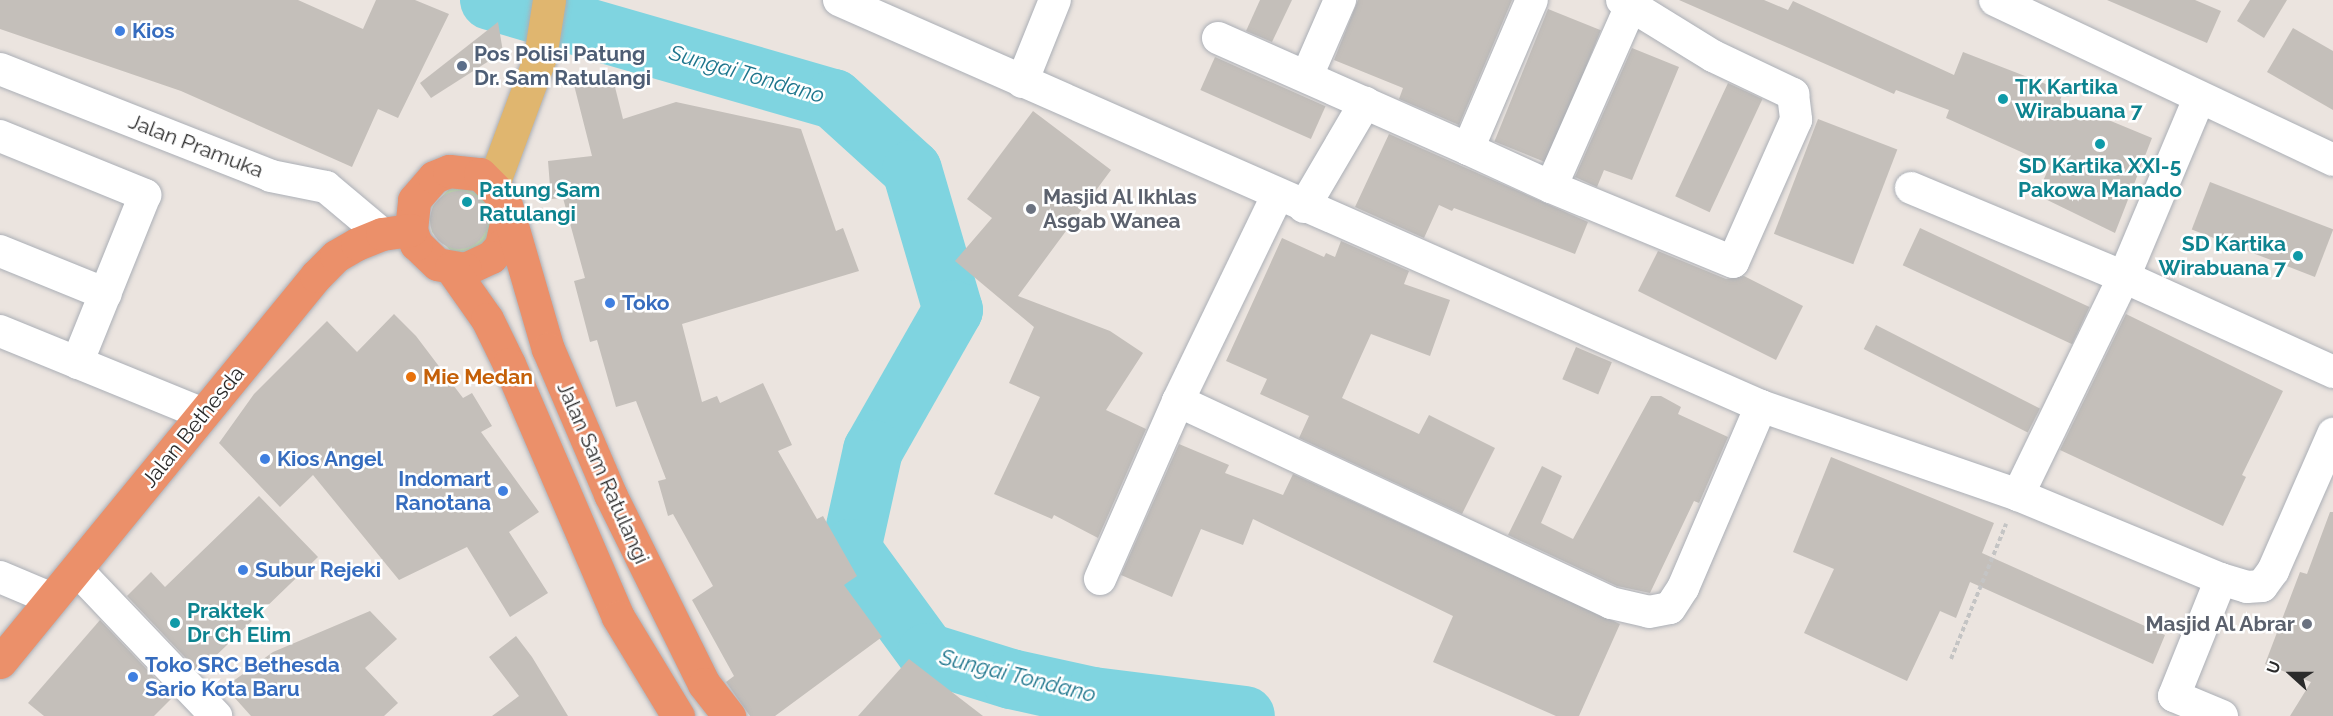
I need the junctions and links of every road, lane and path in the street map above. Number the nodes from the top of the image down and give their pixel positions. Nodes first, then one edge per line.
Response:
1 (549, 0) edge
2 (839, 0) edge
3 (1055, 0) edge
4 (1340, 0) edge
5 (1532, 0) edge
6 (1995, 0) edge
7 (1626, 3) edge
8 (1218, 38) dead end
9 (0, 69) edge
10 (1307, 76) junction
11 (1022, 82) junction
12 (2199, 99) junction
13 (1365, 103) junction
14 (0, 136) edge
15 (1468, 149) junction
16 (2333, 160) edge
17 (494, 184) junction
18 (1551, 186) junction
19 (1911, 188) dead end
20 (1291, 202) junction
21 (508, 215) junction
22 (396, 232) junction
23 (0, 251) edge
24 (451, 268) junction
25 (2124, 277) junction
26 (106, 294) junction
27 (0, 331) edge
28 (77, 363) junction
29 (2333, 372) edge
30 (1178, 402) junction
31 (1761, 406) junction
32 (203, 414) junction
33 (2333, 434) edge
34 (2018, 495) junction
35 (76, 570) junction
36 (0, 578) edge
37 (1100, 579) dead end
38 (2221, 579) junction
39 (52, 599) junction
40 (10, 633) edge
41 (1951, 659) dead end
42 (0, 662) edge
43 (216, 716) edge
44 (678, 716) edge
45 (729, 716) edge
46 (2222, 716) edge

1 - 17 main road
2 - 11 street
3 - 11 street
4 - 10 street
5 - 15 street
6 - 12 street
7 - 18 street
7 - 18 street
8 - 10 street
9 - 22 street, Jalan Pramuka
10 - 13 street
11 - 20 street
12 - 16 street
12 - 25 street
13 - 15 street
13 - 20 street
14 - 26 street
15 - 18 street
17 - 21 highway
17 - 22 highway
19 - 25 street
20 - 30 street
20 - 31 street
21 - 24 highway
21 - 45 highway, Jalan Sam Ratulangi
22 - 24 highway
22 - 32 highway, Jalan Bethesda
23 - 26 street
24 - 44 highway
25 - 29 street
25 - 34 street
26 - 28 street
27 - 28 street
28 - 32 street
30 - 31 street
30 - 37 street
31 - 34 street
32 - 35 highway, Jalan Bethesda
33 - 38 street
34 - 38 street
34 - 41 path
35 - 39 highway, Jalan Bethesda
35 - 43 street
36 - 39 street
38 - 46 street
39 - 40 highway, Jalan Bethesda
40 - 42 highway, Jalan Bethesda

